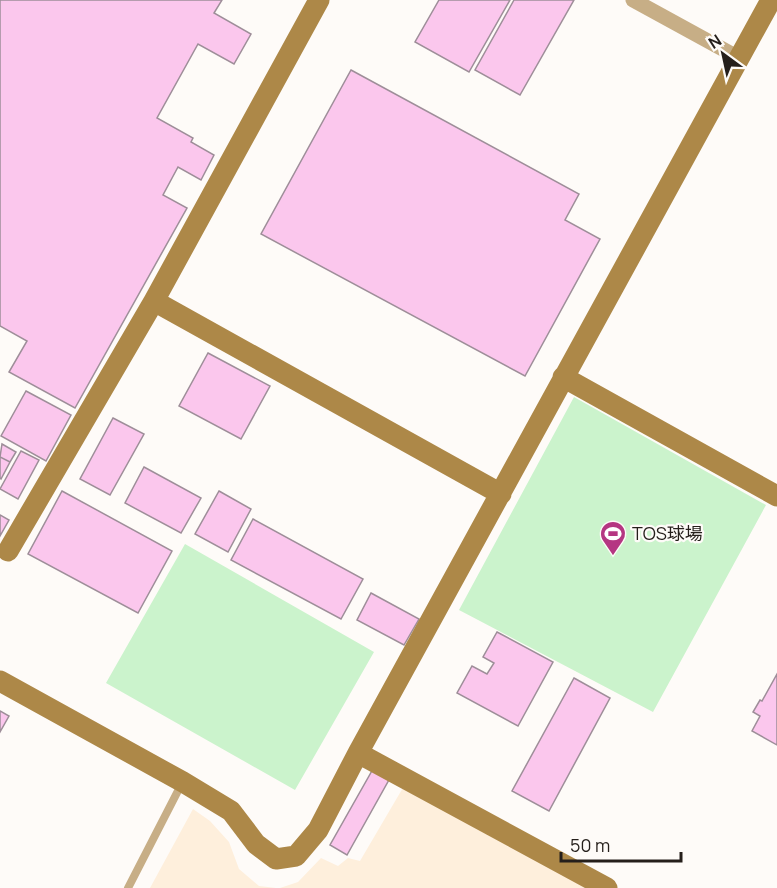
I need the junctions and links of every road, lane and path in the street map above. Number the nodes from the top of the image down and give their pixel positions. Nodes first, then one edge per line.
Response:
1 (319, 0) edge
2 (633, 0) edge
3 (771, 0) edge
4 (739, 58) junction
5 (154, 301) junction
6 (563, 377) junction
7 (501, 494) junction
8 (777, 496) edge
9 (8, 551) dead end
10 (0, 681) edge
11 (358, 753) junction
12 (183, 782) junction
13 (128, 888) edge
14 (607, 888) edge

1 - 5 street
2 - 4 street
3 - 4 street
4 - 6 street
5 - 7 street
5 - 9 street
6 - 7 street
6 - 8 street
7 - 11 street
10 - 12 street
11 - 12 street
11 - 14 street
12 - 13 lane

